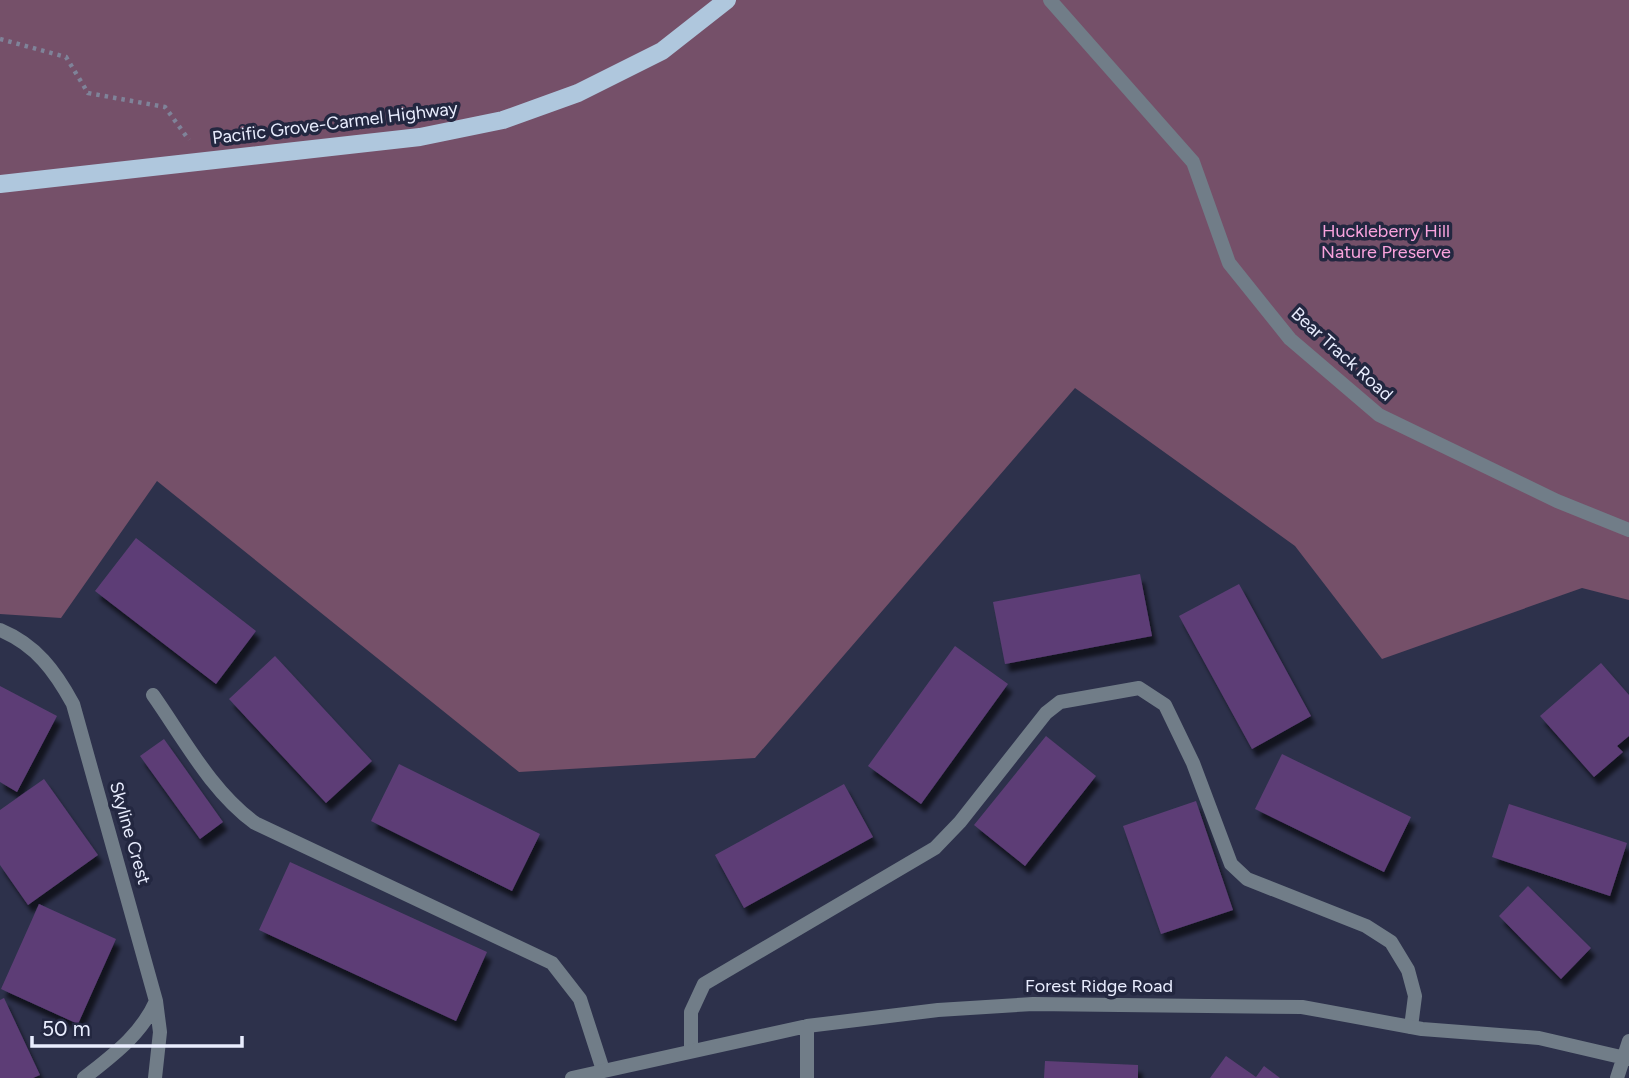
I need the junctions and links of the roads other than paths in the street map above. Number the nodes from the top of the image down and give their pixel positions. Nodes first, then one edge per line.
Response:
1 (727, 0) edge
2 (1050, 0) edge
3 (0, 184) edge
4 (1629, 530) edge
5 (0, 630) edge
6 (153, 695) dead end
7 (156, 1001) junction
8 (807, 1026) junction
9 (1411, 1027) junction
10 (1629, 1041) edge
11 (691, 1050) junction
12 (1626, 1058) edge
13 (603, 1070) junction
14 (84, 1078) edge
15 (155, 1078) edge
16 (572, 1078) edge
17 (807, 1078) edge
18 (1617, 1078) edge

1 - 3 main road, Pacific Grove-Carmel Highway
2 - 4 street, Bear Track Road
5 - 7 street, Skyline Crest
6 - 13 street
7 - 14 street
7 - 15 street, Skyline Crest
8 - 9 street, Forest Ridge Road
8 - 11 street, Forest Ridge Road
8 - 17 street
9 - 11 street
9 - 12 street, Forest Ridge Road
10 - 12 street
11 - 13 street, Forest Ridge Road
12 - 18 street
13 - 16 street, Forest Ridge Road

